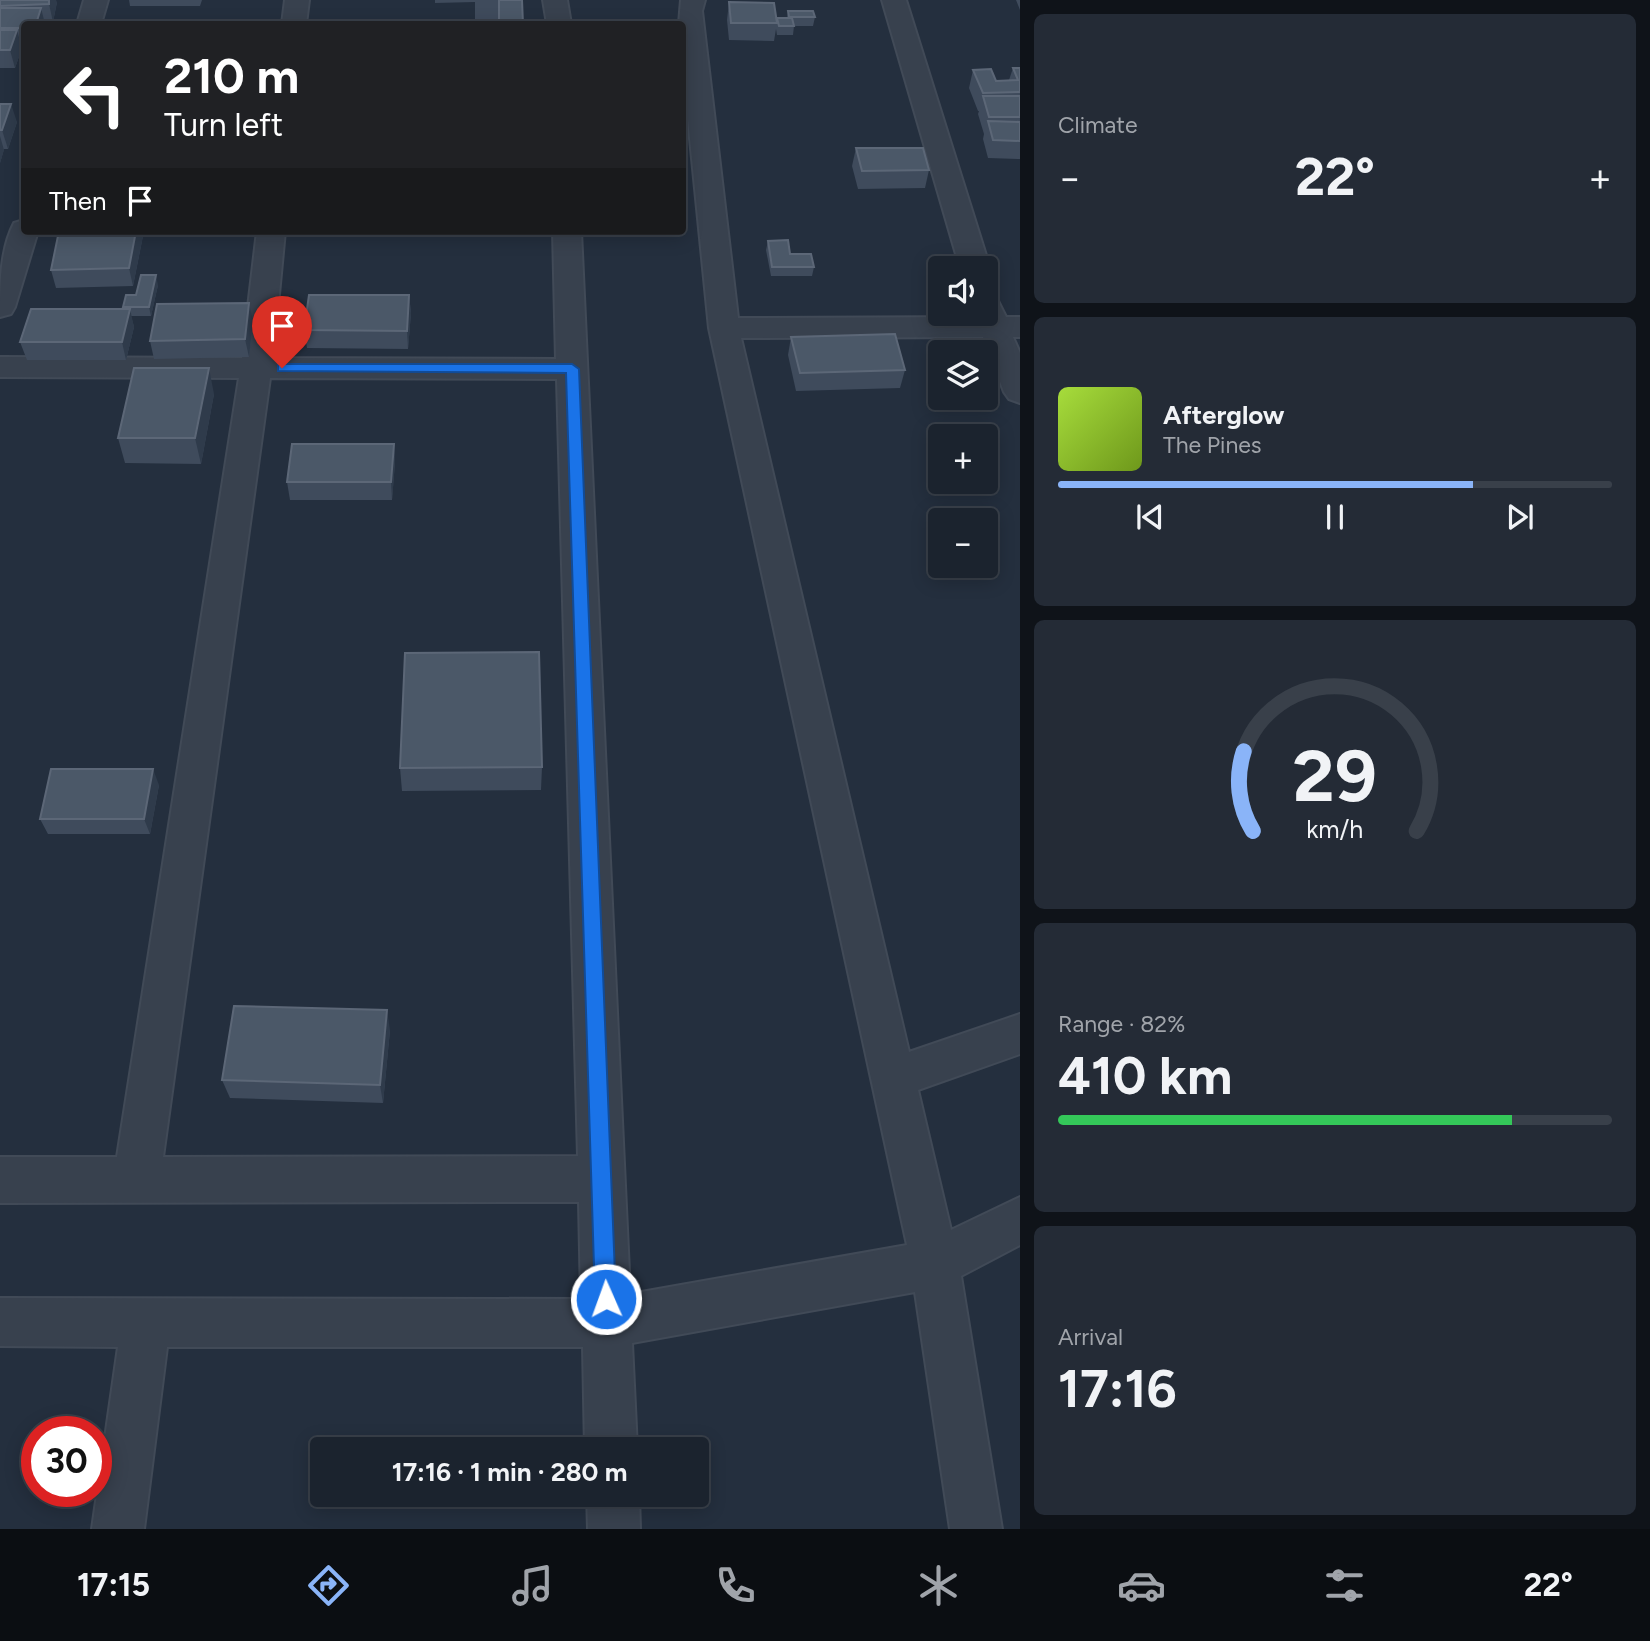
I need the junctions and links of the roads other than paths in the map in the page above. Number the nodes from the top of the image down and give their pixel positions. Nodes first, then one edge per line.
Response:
1 (96, 0) edge
2 (297, 0) edge
3 (555, 0) edge
4 (692, 0) edge
5 (894, 0) edge
6 (90, 21) edge
7 (294, 21) edge
8 (558, 21) edge
9 (22, 235) edge
10 (271, 235) edge
11 (567, 235) edge
12 (971, 256) edge
13 (0, 307) edge
14 (999, 319) edge
15 (724, 328) junction
16 (0, 367) edge
17 (256, 368) junction
18 (572, 369) junction
19 (1020, 392) edge
20 (1020, 1034) edge
21 (893, 1078) junction
22 (137, 1179) junction
23 (601, 1179) junction
24 (0, 1180) edge
25 (1020, 1220) edge
26 (935, 1264) junction
27 (0, 1322) edge
28 (146, 1322) junction
29 (606, 1323) junction
30 (611, 1437) edge
31 (613, 1507) edge
32 (118, 1529) edge
33 (614, 1529) edge
34 (976, 1529) edge

1 - 6 street
2 - 7 street
3 - 8 street
4 - 15 street
5 - 12 street
9 - 13 street
10 - 17 street
11 - 18 street
14 - 15 street
14 - 19 street
15 - 21 street
16 - 17 street
17 - 18 street
17 - 22 street
18 - 23 street
20 - 21 street
21 - 26 street
22 - 23 street
22 - 24 street
23 - 29 street
25 - 26 street
26 - 29 street
26 - 34 street
27 - 28 street
28 - 29 street
28 - 32 street
29 - 30 street
31 - 33 street

